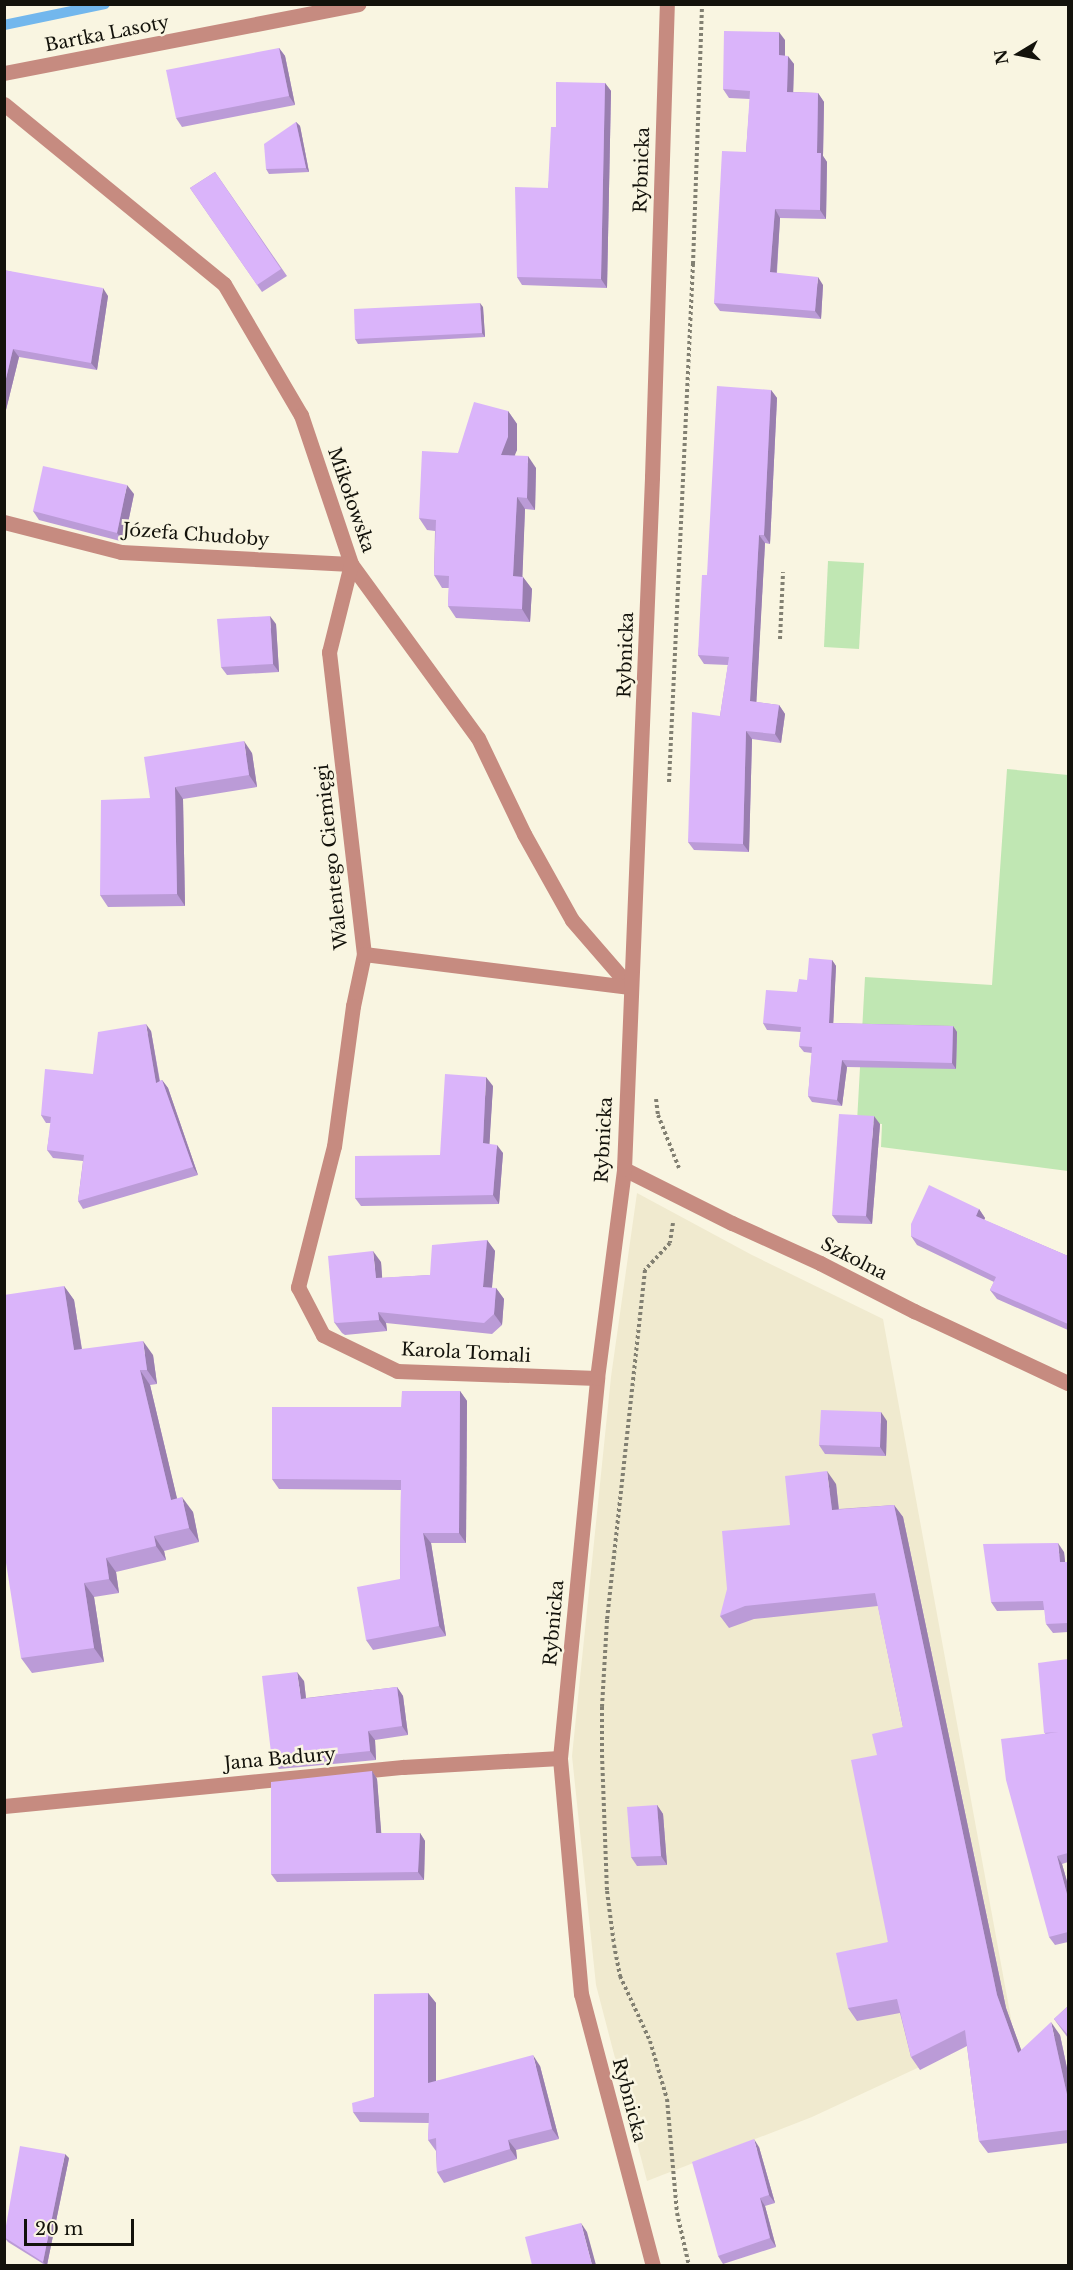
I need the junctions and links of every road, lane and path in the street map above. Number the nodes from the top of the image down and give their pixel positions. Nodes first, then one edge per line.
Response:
1 (358, 4) edge
2 (667, 4) edge
3 (702, 4) edge
4 (4, 74) edge
5 (4, 104) edge
6 (4, 522) edge
7 (351, 564) junction
8 (783, 572) dead end
9 (780, 639) dead end
10 (669, 786) dead end
11 (364, 954) junction
12 (630, 987) junction
13 (654, 1092) dead end
14 (624, 1168) junction
15 (680, 1169) dead end
16 (674, 1220) dead end
17 (298, 1287) joint
18 (597, 1378) junction
19 (1068, 1383) edge
20 (560, 1758) junction
21 (4, 1806) edge
22 (653, 2265) edge
23 (689, 2265) edge

1 - 4 street, Bartka Lasoty
2 - 12 street, Rybnicka
3 - 10 path
5 - 7 street, Mikołowska
6 - 7 street, Józefa Chudoby
7 - 11 street, Walentego Ciemięgi
7 - 12 street, Mikołowska
8 - 9 path
11 - 12 street
11 - 17 street, Walentego Ciemięgi
12 - 14 street, Rybnicka
13 - 15 path
14 - 18 street, Rybnicka
14 - 19 street, Szkolna
16 - 23 path
17 - 18 street, Karola Tomali
18 - 20 street, Rybnicka
20 - 21 street, Jana Badury
20 - 22 street, Rybnicka

